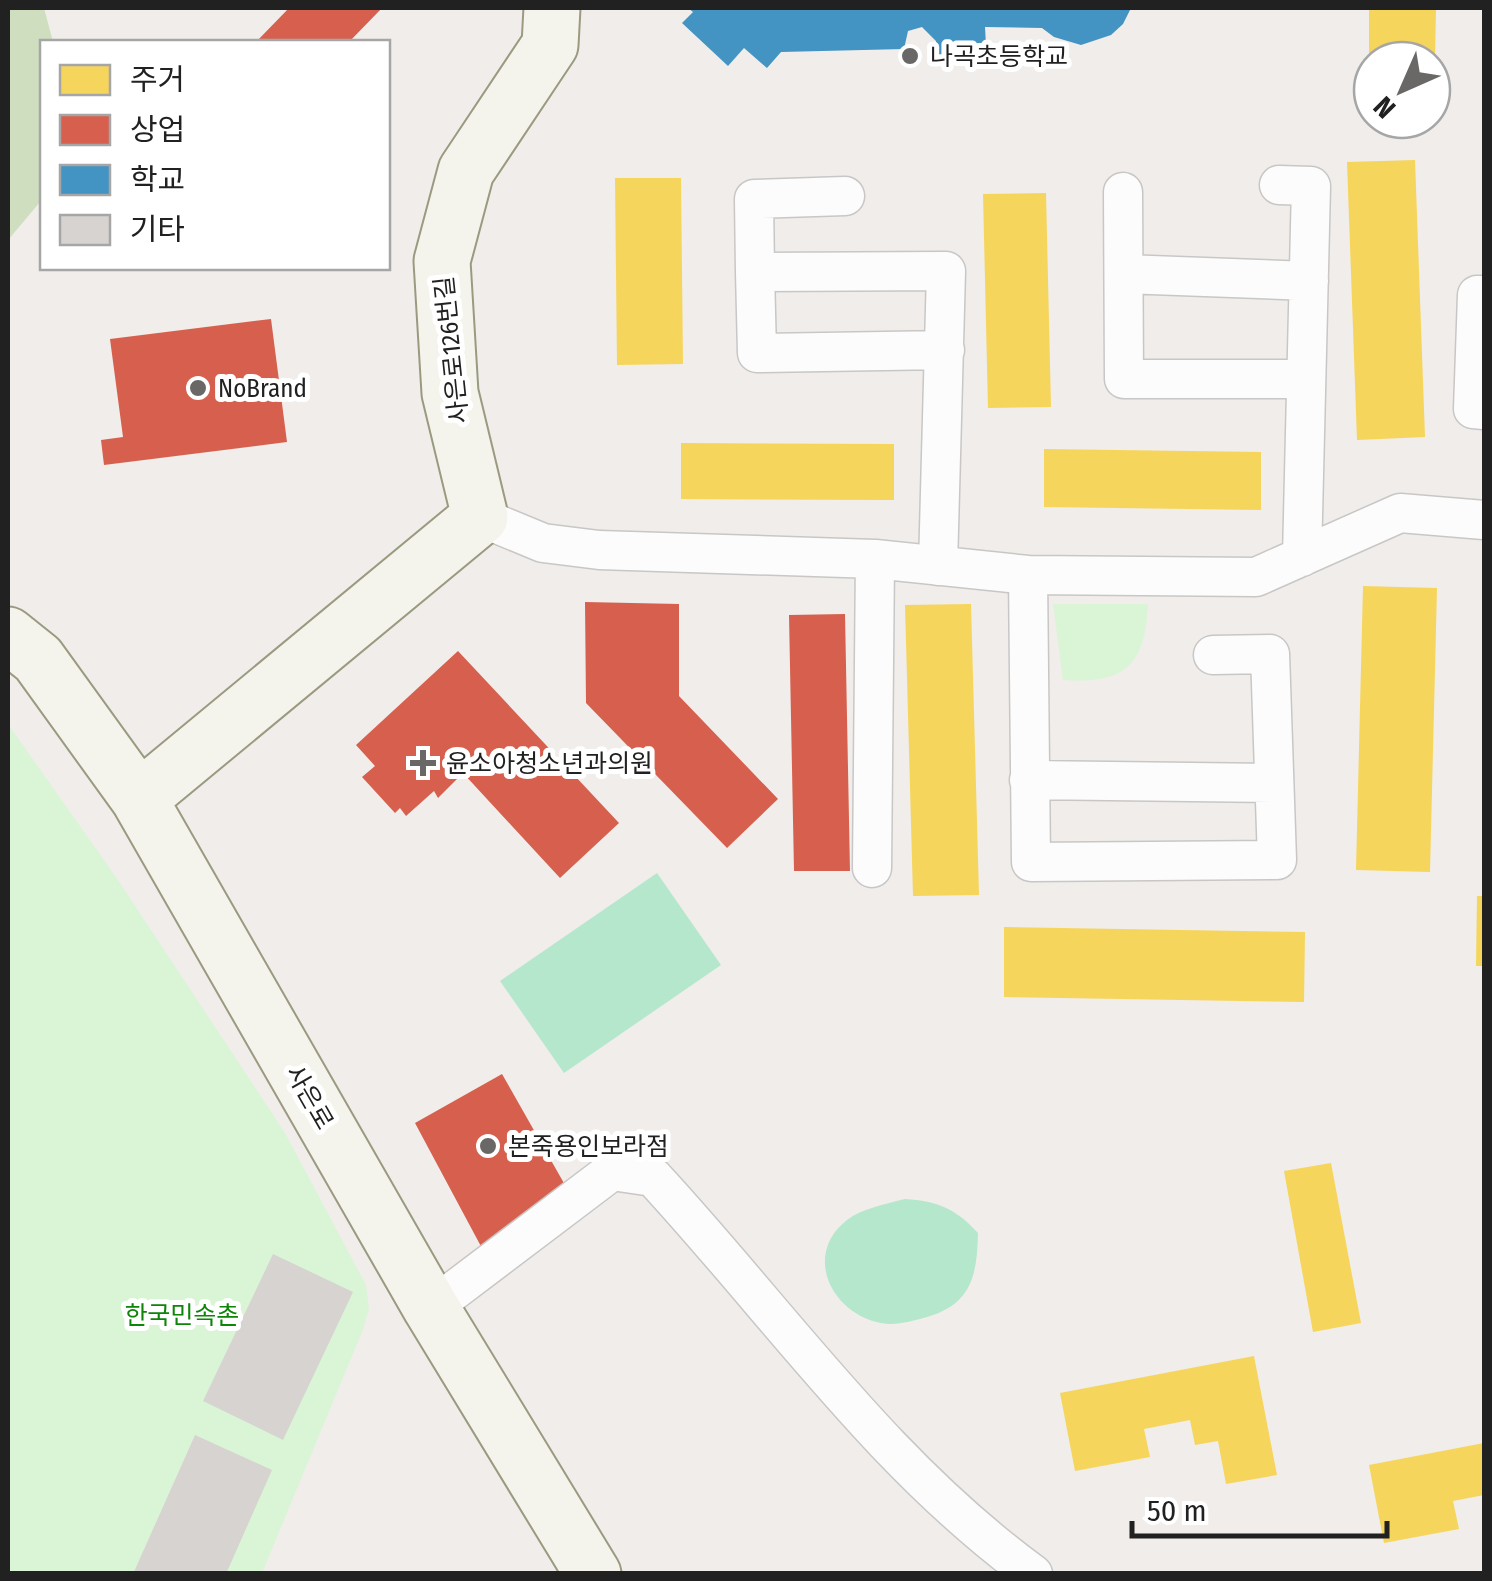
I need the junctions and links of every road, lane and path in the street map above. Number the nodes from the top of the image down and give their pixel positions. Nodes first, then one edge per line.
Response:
1 (552, 8) edge
2 (1279, 185) dead end
3 (1123, 192) dead end
4 (845, 196) dead end
5 (755, 272) junction
6 (1124, 274) junction
7 (1309, 281) junction
8 (1484, 295) edge
9 (944, 350) junction
10 (1306, 379) junction
11 (1484, 410) edge
12 (480, 518) junction
13 (1484, 520) edge
14 (1302, 556) junction
15 (875, 560) junction
16 (938, 566) junction
17 (1028, 575) junction
18 (8, 634) edge
19 (1212, 655) dead end
20 (1029, 780) junction
21 (1274, 783) junction
22 (139, 799) junction
23 (872, 868) dead end
24 (430, 1308) junction
25 (593, 1574) edge
26 (1033, 1574) edge

1 - 12 main road, 사은로126번길
2 - 7 street
3 - 6 street
4 - 5 street
5 - 9 street
5 - 9 street
6 - 7 street
6 - 10 street
7 - 10 street
8 - 11 street
9 - 16 street
10 - 14 street
12 - 15 street
12 - 22 main road
13 - 14 street
14 - 17 street
15 - 16 street
15 - 23 street
16 - 17 street
17 - 20 street
18 - 22 main road, 사은로
19 - 21 street
20 - 21 street
20 - 21 street
22 - 24 main road, 사은로
24 - 25 main road, 사은로
24 - 26 street

